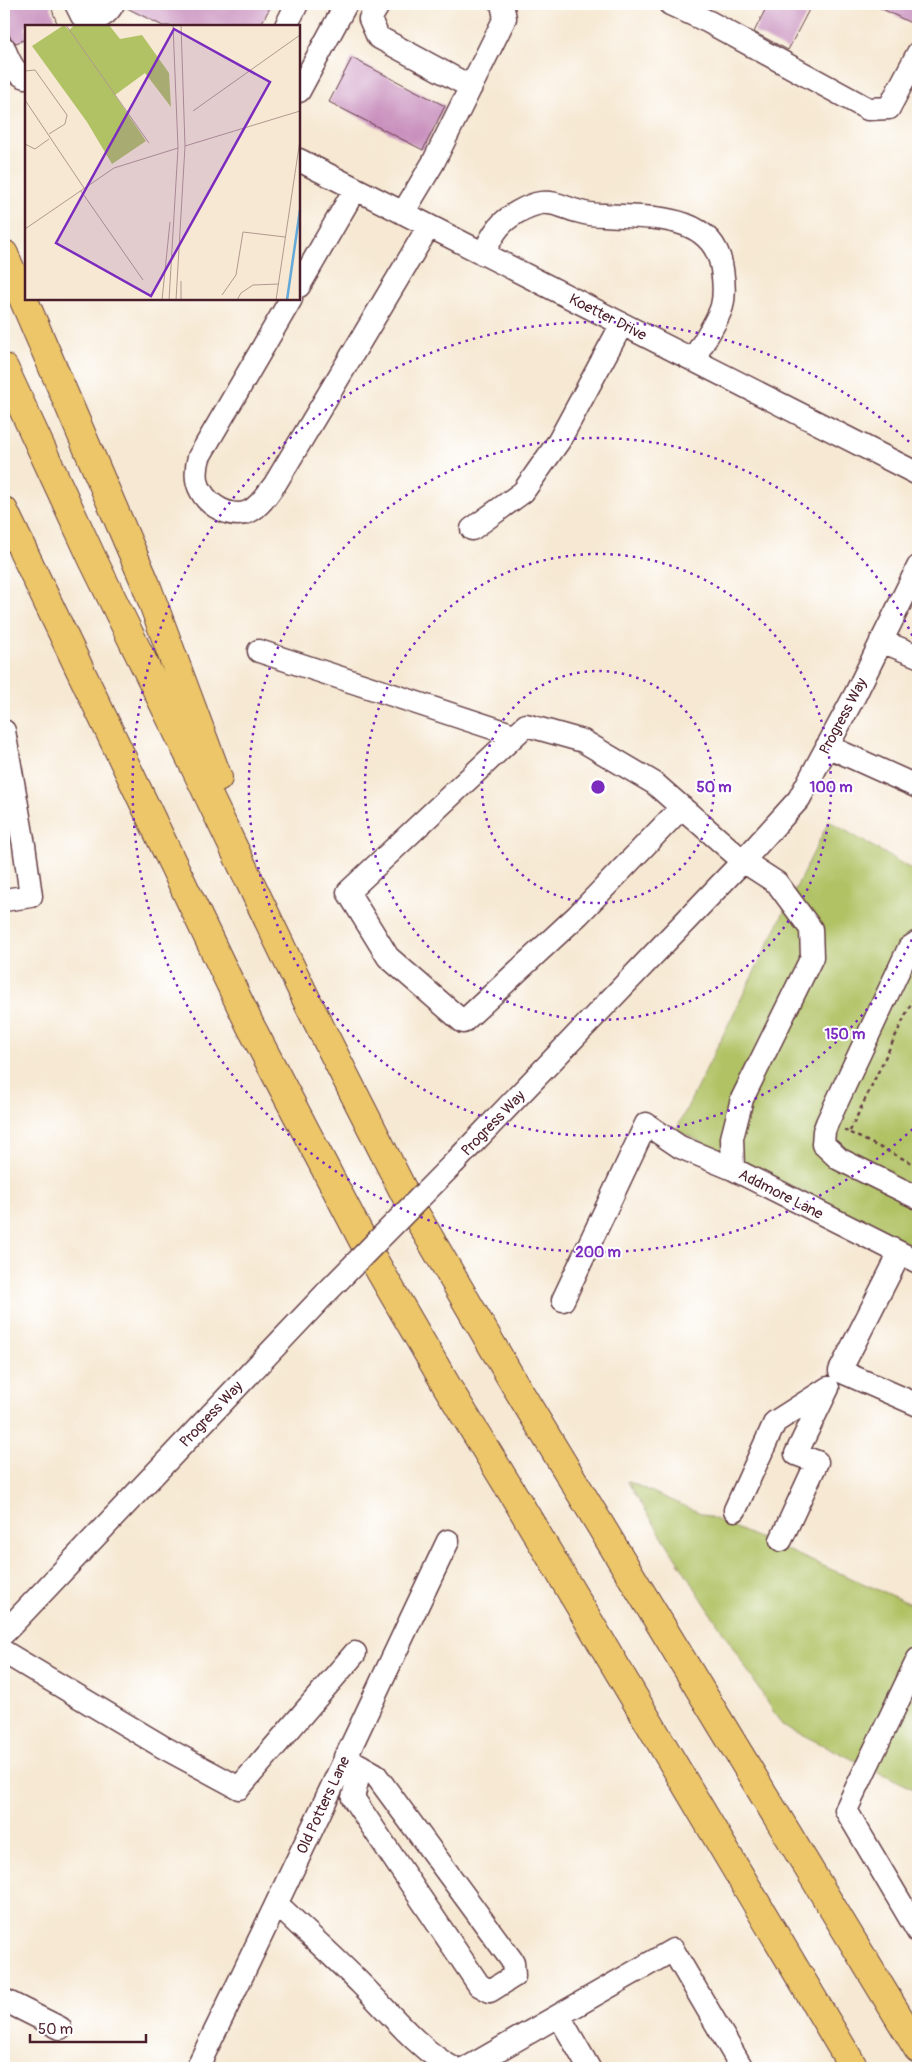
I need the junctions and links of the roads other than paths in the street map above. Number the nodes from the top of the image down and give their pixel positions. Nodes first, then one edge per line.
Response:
1 (112, 4) edge
2 (297, 4) edge
3 (346, 4) edge
4 (379, 4) edge
5 (502, 4) edge
6 (670, 4) edge
7 (84, 17) edge
8 (286, 25) edge
9 (4, 48) edge
10 (918, 53) edge
11 (24, 76) edge
12 (471, 87) junction
13 (300, 89) edge
14 (300, 161) edge
15 (355, 189) junction
16 (403, 213) junction
17 (429, 226) junction
18 (4, 254) edge
19 (483, 254) junction
20 (300, 284) edge
21 (290, 300) edge
22 (622, 324) junction
23 (693, 360) junction
24 (4, 368) edge
25 (918, 474) edge
26 (4, 511) edge
27 (472, 529) dead end
28 (4, 533) edge
29 (918, 566) edge
30 (881, 641) junction
31 (259, 650) dead end
32 (918, 656) edge
33 (74, 659) junction
34 (4, 731) edge
35 (514, 736) junction
36 (827, 746) junction
37 (918, 787) edge
38 (682, 807) junction
39 (743, 861) junction
40 (4, 900) edge
41 (918, 942) edge
42 (283, 951) junction
43 (732, 1169) junction
44 (918, 1198) edge
45 (909, 1257) edge
46 (563, 1300) dead end
47 (834, 1379) junction
48 (918, 1405) edge
49 (765, 1443) junction
50 (796, 1454) junction
51 (736, 1510) dead end
52 (782, 1540) dead end
53 (448, 1541) dead end
54 (4, 1633) edge
55 (4, 1652) edge
56 (355, 1653) dead end
57 (918, 1660) edge
58 (353, 1762) junction
59 (278, 1905) junction
60 (918, 1932) edge
61 (4, 2000) edge
62 (559, 2016) junction
63 (60, 2028) dead end
64 (918, 2049) edge
65 (197, 2068) edge
66 (453, 2068) edge
67 (466, 2068) edge
68 (589, 2068) edge
69 (742, 2068) edge
70 (854, 2068) edge

1 - 7 street
2 - 8 street
3 - 13 street
4 - 12 street
5 - 12 street
6 - 10 street
9 - 11 street
12 - 16 street
14 - 15 street, Koetter Drive
15 - 16 street, Koetter Drive
15 - 20 street
16 - 17 street, Koetter Drive
17 - 19 street, Koetter Drive
17 - 21 street
18 - 42 highway
19 - 22 street, Koetter Drive
19 - 23 street
22 - 23 street, Koetter Drive
22 - 27 street
23 - 25 street, Koetter Drive
24 - 42 highway
26 - 33 highway
28 - 33 highway
29 - 30 street, Progress Way
30 - 32 street
30 - 36 street, Progress Way
31 - 35 street
33 - 70 highway
34 - 40 street
35 - 38 street
35 - 38 street
36 - 37 street
36 - 39 street, Progress Way
38 - 39 street
39 - 43 street
39 - 54 street, Progress Way, bridge
41 - 44 street
42 - 64 highway
43 - 45 street, Addmore Lane
43 - 46 street, Addmore Lane
45 - 47 street
47 - 48 street
47 - 49 street
47 - 50 street
49 - 50 street
49 - 51 street
50 - 52 street
53 - 58 street, Old Potters Lane
55 - 56 street
57 - 60 street
58 - 58 street
58 - 59 street, Old Potters Lane
59 - 65 street, Old Potters Lane
59 - 66 street
61 - 63 street
62 - 67 street
62 - 68 street
62 - 69 street

